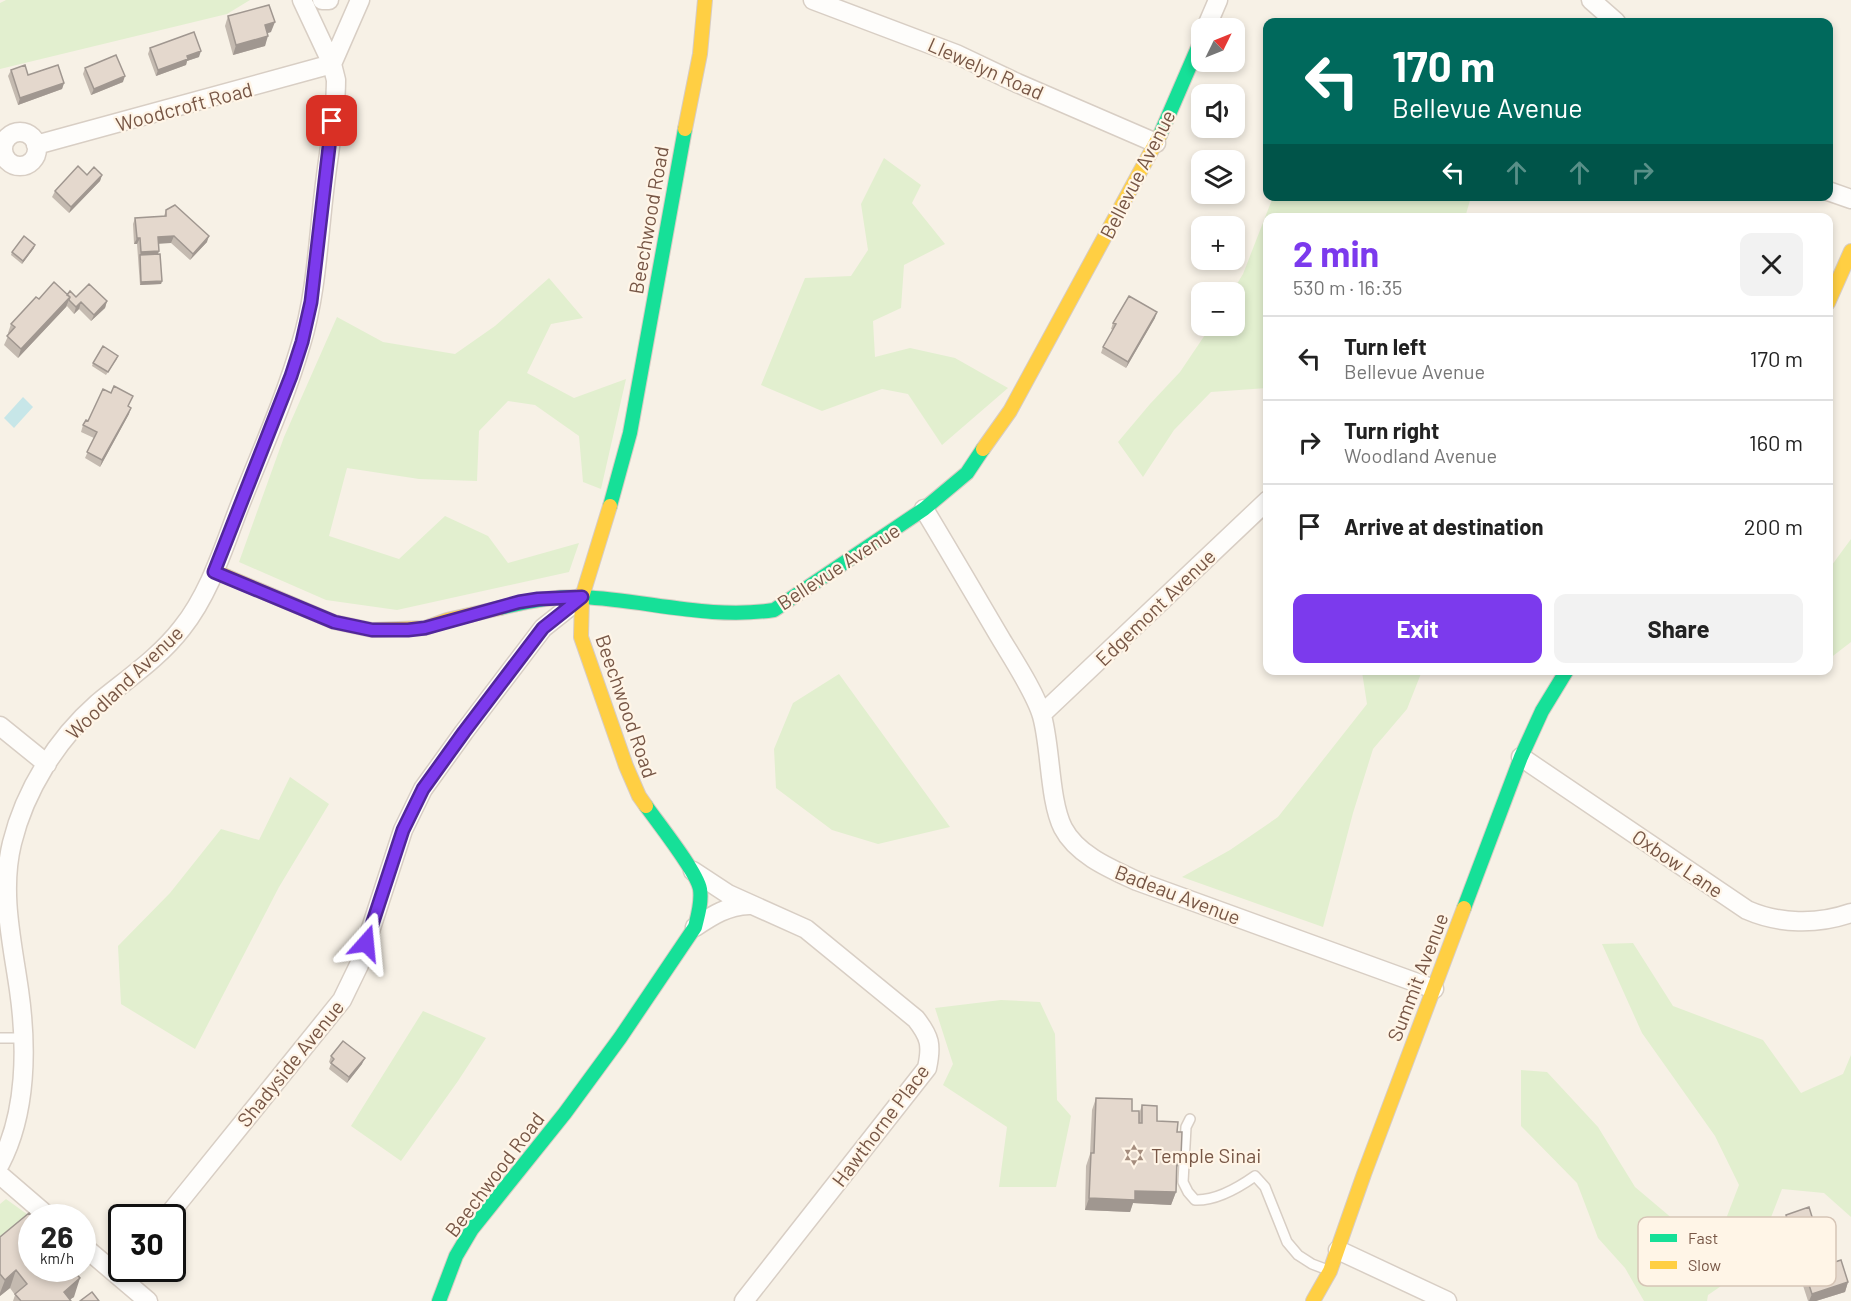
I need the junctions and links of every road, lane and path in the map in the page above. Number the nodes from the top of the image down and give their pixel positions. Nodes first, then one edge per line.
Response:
1 (302, 0) edge
2 (322, 0) edge
3 (329, 0) edge
4 (360, 0) edge
5 (705, 0) edge
6 (813, 0) edge
7 (1218, 0) edge
8 (1591, 0) edge
9 (1210, 18) edge
10 (1611, 18) edge
11 (1191, 63) edge
12 (332, 64) junction
13 (1156, 143) junction
14 (36, 146) dead end
15 (1833, 193) edge
16 (1851, 199) edge
17 (1851, 250) edge
18 (1833, 291) edge
19 (1263, 505) edge
20 (924, 509) junction
21 (214, 572) junction
22 (582, 597) junction
23 (1564, 675) edge
24 (1042, 714) junction
25 (0, 726) edge
26 (1521, 757) junction
27 (47, 764) junction
28 (691, 870) junction
29 (749, 905) junction
30 (1851, 913) edge
31 (695, 927) junction
32 (1434, 989) junction
33 (0, 1038) edge
34 (22, 1038) junction
35 (1190, 1119) dead end
36 (0, 1164) edge
37 (0, 1175) edge
38 (34, 1204) edge
39 (177, 1204) edge
40 (1338, 1250) junction
41 (1330, 1271) junction
42 (130, 1282) edge
43 (148, 1301) edge
44 (439, 1301) edge
45 (744, 1301) edge
46 (1313, 1301) edge
47 (1447, 1301) edge

1 - 12 street, Woodland Avenue
2 - 3 street
4 - 12 street
5 - 22 street, Beechwood Road
6 - 13 street, Llewelyn Road
7 - 9 street
8 - 10 street
11 - 13 street, Bellevue Avenue
12 - 14 street, Woodcroft Road
12 - 21 street, Woodland Avenue
13 - 20 street, Bellevue Avenue
15 - 16 street
17 - 18 street
19 - 24 street, Edgemont Avenue
20 - 22 street, Bellevue Avenue
20 - 24 street, Badeau Avenue
21 - 22 street, Bellevue Avenue
21 - 27 street, Woodland Avenue
22 - 28 street, Beechwood Road
22 - 39 street, Shadyside Avenue
23 - 26 street, Summit Avenue
24 - 32 street, Badeau Avenue
25 - 27 street
26 - 30 street, Oxbow Lane
26 - 32 street, Summit Avenue
27 - 34 street, Woodland Avenue
28 - 29 street, Hawthorne Place
28 - 31 street, Beechwood Road
29 - 31 street
29 - 45 street, Hawthorne Place
31 - 44 street, Beechwood Road
32 - 40 street, Summit Avenue
33 - 34 lane
34 - 36 street, Woodland Avenue
35 - 41 lane
37 - 38 street
40 - 41 street, Summit Avenue
40 - 47 street
41 - 46 street, Summit Avenue
42 - 43 street

